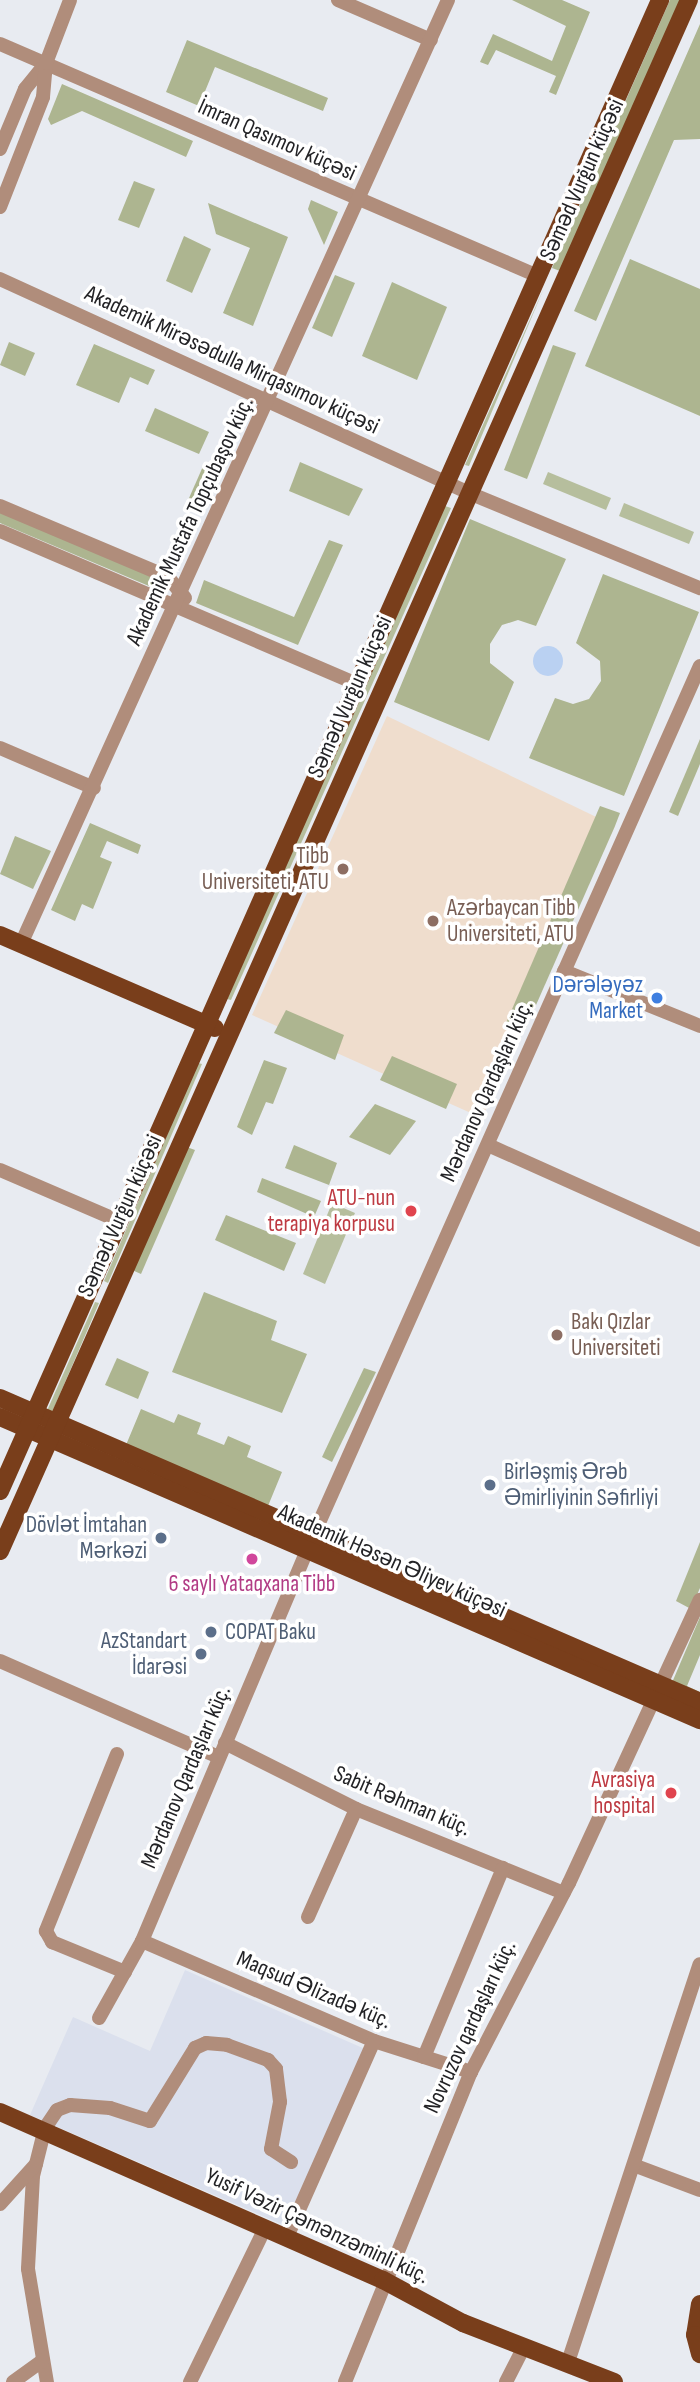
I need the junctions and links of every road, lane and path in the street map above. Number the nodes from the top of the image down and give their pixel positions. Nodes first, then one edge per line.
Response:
1 (70, 0) edge
2 (338, 0) edge
3 (448, 0) edge
4 (660, 0) edge
5 (688, 0) edge
6 (430, 40) junction
7 (0, 44) edge
8 (46, 63) junction
9 (0, 149) edge
10 (358, 200) junction
11 (0, 206) edge
12 (538, 276) junction
13 (0, 279) edge
14 (562, 286) junction
15 (270, 402) junction
16 (446, 483) junction
17 (469, 493) junction
18 (0, 506) edge
19 (0, 531) edge
20 (694, 586) edge
21 (183, 602) junction
22 (700, 666) edge
23 (357, 684) junction
24 (0, 748) edge
25 (94, 788) junction
26 (0, 935) edge
27 (21, 944) junction
28 (564, 971) junction
29 (233, 1019) junction
30 (206, 1026) junction
31 (700, 1026) edge
32 (488, 1145) junction
33 (0, 1170) edge
34 (119, 1221) junction
35 (700, 1240) edge
36 (91, 1285) junction
37 (113, 1294) junction
38 (7, 1410) edge
39 (30, 1423) junction
40 (61, 1430) junction
41 (0, 1491) edge
42 (311, 1542) junction
43 (0, 1551) edge
44 (700, 1600) edge
45 (0, 1661) edge
46 (657, 1693) junction
47 (700, 1702) edge
48 (700, 1720) edge
49 (225, 1743) junction
50 (117, 1754) dead end
51 (219, 1757) junction
52 (356, 1809) junction
53 (503, 1868) junction
54 (564, 1893) junction
55 (308, 1917) dead end
56 (142, 1941) junction
57 (699, 1963) edge
58 (125, 1972) junction
59 (99, 2018) dead end
60 (374, 2041) junction
61 (425, 2057) junction
62 (471, 2072) junction
63 (0, 2112) edge
64 (44, 2132) junction
65 (291, 2162) dead end
66 (36, 2164) junction
67 (636, 2166) junction
68 (700, 2190) edge
69 (0, 2204) edge
70 (265, 2228) junction
71 (287, 2237) junction
72 (383, 2280) junction
73 (700, 2304) edge
74 (524, 2347) junction
75 (700, 2354) edge
76 (41, 2361) junction
77 (568, 2362) junction
78 (590, 2378) edge
79 (13, 2382) edge
80 (47, 2382) edge
81 (190, 2382) edge
82 (345, 2382) edge
83 (506, 2382) edge
84 (614, 2382) edge

1 - 8 street
2 - 6 street
3 - 6 street, Akademik Mustafa Topçubaşov küç.
4 - 12 main road, Səməd Vurğun küçəsi
5 - 14 main road, Səməd Vurğun küçəsi
6 - 10 street, Akademik Mustafa Topçubaşov küç.
7 - 8 street, İmran Qasımov küçəsi
8 - 9 street
8 - 10 street, İmran Qasımov küçəsi
8 - 11 street
10 - 12 street, İmran Qasımov küçəsi
10 - 15 street, Akademik Mustafa Topçubaşov küç.
12 - 14 main road
12 - 16 main road, Səməd Vurğun küçəsi
13 - 15 street, Akademik Mirəsədulla Mirqasımov küçəsi
14 - 17 main road, Səməd Vurğun küçəsi
15 - 16 street, Akademik Mirəsədulla Mirqasımov küçəsi
15 - 21 street, Akademik Mustafa Topçubaşov küç.
16 - 17 street, Akademik Mirəsədulla Mirqasımov küçəsi
16 - 23 main road, Səməd Vurğun küçəsi
17 - 20 street
17 - 29 main road, Səməd Vurğun küçəsi
18 - 21 street
19 - 21 street
21 - 23 street
21 - 25 street, Akademik Mustafa Topçubaşov küç.
22 - 28 street, Mərdanov Qardaşları küç.
23 - 30 main road, Səməd Vurğun küçəsi
24 - 25 street
25 - 27 street, Akademik Mustafa Topçubaşov küç.
26 - 27 main road
27 - 30 main road
28 - 31 street
28 - 32 street, Mərdanov Qardaşları küç.
29 - 30 main road
29 - 37 main road, Səməd Vurğun küçəsi
30 - 34 main road, Səməd Vurğun küçəsi
32 - 35 street
32 - 42 street, Mərdanov Qardaşları küç.
33 - 34 street
34 - 36 main road, Səməd Vurğun küçəsi
36 - 37 main road
36 - 39 main road, Səməd Vurğun küçəsi
37 - 40 main road, Səməd Vurğun küçəsi
38 - 39 main road, Akademik Həsən Əliyev küçəsi
39 - 40 main road, Akademik Həsən Əliyev küçəsi
39 - 41 main road, Səməd Vurğun küçəsi
40 - 42 main road, Akademik Həsən Əliyev küçəsi
40 - 43 main road, Səməd Vurğun küçəsi
42 - 46 main road, Akademik Həsən Əliyev küçəsi
42 - 49 street, Mərdanov Qardaşları küç.
44 - 46 street, Novruzov qardaşları küç.
45 - 51 street
46 - 47 main road, Akademik Həsən Əliyev küçəsi
46 - 48 main road, Akademik Həsən Əliyev küçəsi
46 - 54 street, Novruzov qardaşları küç.
49 - 51 street, Mərdanov Qardaşları küç.
49 - 52 street, Sabit Rəhman küç.
50 - 58 street
51 - 56 street, Mərdanov Qardaşları küç.
52 - 53 street, Sabit Rəhman küç.
52 - 55 street
53 - 54 street, Sabit Rəhman küç.
53 - 61 street
54 - 62 street, Novruzov qardaşları küç.
56 - 58 street, Mərdanov Qardaşları küç.
56 - 60 street, Maqsud Əlizadə küç.
57 - 67 street
58 - 59 street, Mərdanov Qardaşları küç.
60 - 61 street, Maqsud Əlizadə küç.
60 - 71 street
61 - 62 street, Maqsud Əlizadə küç.
62 - 72 street, Novruzov qardaşları küç.
63 - 64 main road, Yusif Vəzir Çəmənzəminli küç.
64 - 65 street
64 - 66 street
64 - 70 main road, Yusif Vəzir Çəmənzəminli küç.
66 - 69 street
66 - 76 street
67 - 68 street
67 - 77 street
70 - 71 main road, Yusif Vəzir Çəmənzəminli küç.
70 - 81 street
71 - 72 main road, Yusif Vəzir Çəmənzəminli küç.
72 - 74 main road, Yusif Vəzir Çəmənzəminli küç.
72 - 82 street, Novruzov qardaşları küç.
73 - 75 main road
74 - 77 main road, Yusif Vəzir Çəmənzəminli küç.
74 - 83 street
76 - 79 street
76 - 80 street
77 - 78 main road, Yusif Vəzir Çəmənzəminli küç.
78 - 84 main road, Yusif Vəzir Çəmənzəminli küç.

